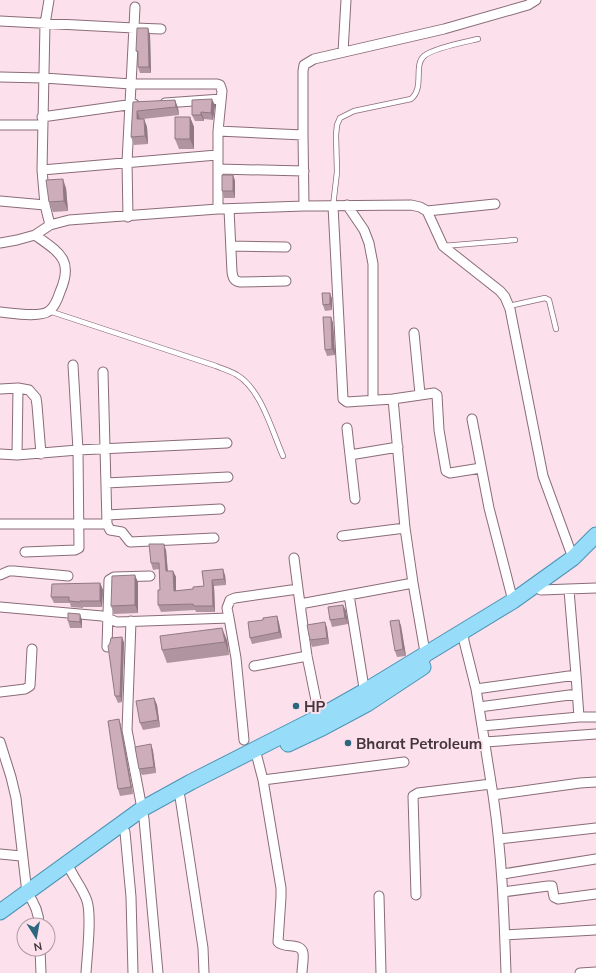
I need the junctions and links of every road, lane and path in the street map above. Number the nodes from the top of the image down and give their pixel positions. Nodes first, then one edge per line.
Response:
1 (49, 0) edge
2 (346, 0) edge
3 (536, 0) edge
4 (135, 7) dead end
5 (0, 21) edge
6 (45, 24) junction
7 (134, 28) junction
8 (161, 29) dead end
9 (478, 39) dead end
10 (343, 52) junction
11 (0, 78) edge
12 (44, 78) junction
13 (131, 84) junction
14 (221, 99) junction
15 (130, 105) junction
16 (42, 121) junction
17 (0, 126) edge
18 (218, 131) junction
19 (303, 135) junction
20 (217, 155) junction
21 (127, 162) junction
22 (218, 168) junction
23 (42, 170) junction
24 (304, 171) junction
25 (0, 201) edge
26 (495, 204) dead end
27 (45, 205) junction
28 (347, 205) junction
29 (304, 206) junction
30 (333, 206) junction
31 (218, 209) junction
32 (229, 209) junction
33 (427, 211) junction
34 (128, 217) junction
35 (50, 225) junction
36 (35, 235) junction
37 (515, 240) dead end
38 (0, 243) edge
39 (231, 246) junction
40 (443, 246) junction
41 (286, 247) dead end
42 (286, 281) dead end
43 (509, 306) junction
44 (49, 311) junction
45 (0, 312) edge
46 (556, 329) dead end
47 (414, 333) dead end
48 (73, 365) dead end
49 (103, 372) dead end
50 (18, 388) junction
51 (0, 389) edge
52 (420, 394) junction
53 (393, 398) junction
54 (373, 400) junction
55 (472, 419) dead end
56 (347, 428) dead end
57 (227, 443) dead end
58 (398, 448) junction
59 (106, 449) junction
60 (78, 450) junction
61 (0, 454) edge
62 (41, 454) junction
63 (17, 455) junction
64 (350, 455) junction
65 (283, 456) dead end
66 (481, 468) junction
67 (228, 476) dead end
68 (106, 483) junction
69 (355, 499) dead end
70 (220, 509) dead end
71 (107, 520) junction
72 (0, 524) edge
73 (79, 524) junction
74 (405, 528) junction
75 (596, 535) edge
76 (342, 536) dead end
77 (214, 538) dead end
78 (596, 547) edge
79 (25, 552) dead end
80 (294, 558) dead end
81 (573, 558) junction
82 (0, 575) edge
83 (68, 576) dead end
84 (150, 576) dead end
85 (413, 583) junction
86 (538, 588) junction
87 (596, 588) edge
88 (298, 589) junction
89 (569, 590) junction
90 (349, 595) junction
91 (513, 601) junction
92 (300, 604) junction
93 (0, 607) edge
94 (229, 618) junction
95 (109, 619) junction
96 (131, 622) junction
97 (463, 637) junction
98 (107, 647) edge
99 (32, 649) dead end
100 (307, 656) junction
101 (426, 660) junction
102 (254, 666) dead end
103 (576, 675) junction
104 (476, 689) junction
105 (0, 692) edge
106 (578, 694) junction
107 (366, 698) junction
108 (479, 707) junction
109 (579, 717) junction
110 (596, 717) edge
111 (321, 722) junction
112 (482, 726) junction
113 (596, 734) edge
114 (0, 742) edge
115 (485, 742) junction
116 (252, 749) junction
117 (3, 756) edge
118 (404, 762) dead end
119 (263, 780) junction
120 (596, 782) edge
121 (491, 784) junction
122 (493, 794) junction
123 (180, 798) junction
124 (143, 814) junction
125 (596, 828) edge
126 (125, 832) junction
127 (499, 839) junction
128 (0, 854) edge
129 (21, 856) junction
130 (596, 859) edge
131 (70, 871) junction
132 (502, 874) junction
133 (503, 892) junction
134 (596, 894) edge
135 (416, 895) dead end
136 (379, 896) dead end
137 (30, 897) junction
138 (0, 912) edge
139 (39, 917) edge
140 (0, 922) edge
141 (596, 930) edge
142 (505, 935) junction
143 (40, 957) edge
144 (596, 972) edge
145 (41, 973) edge
146 (86, 973) edge
147 (133, 973) edge
148 (158, 973) edge
149 (204, 973) edge
150 (302, 973) edge
151 (381, 973) edge
152 (506, 973) edge
153 (580, 973) edge

1 - 6 street
2 - 10 street
3 - 10 street
4 - 7 street
5 - 6 street
6 - 7 street
6 - 12 street
7 - 8 street
7 - 13 street
9 - 30 lane
10 - 19 street
11 - 12 street
12 - 13 street
12 - 16 street
13 - 14 street
13 - 15 street
14 - 15 street
14 - 18 street
15 - 16 street
15 - 21 street
16 - 17 street
16 - 23 street
18 - 19 street
18 - 20 street
19 - 24 street
20 - 21 street
20 - 22 street
21 - 23 street
21 - 34 street
22 - 24 street
22 - 31 street
23 - 27 street
24 - 29 street
25 - 27 street
26 - 33 street
27 - 35 street
28 - 30 street
28 - 33 street
28 - 54 street
29 - 30 street
29 - 32 street
30 - 54 street
31 - 32 street
31 - 34 street
32 - 39 street
33 - 40 street
34 - 35 street
35 - 36 street
36 - 38 street
36 - 44 street
37 - 40 lane
39 - 41 street
39 - 42 street
40 - 43 street
43 - 46 lane
43 - 81 street
44 - 45 street
44 - 65 lane
47 - 52 street
48 - 60 street
49 - 59 street
50 - 51 street
50 - 62 street
50 - 63 street
52 - 53 street
52 - 66 street
53 - 54 street
53 - 58 street
55 - 66 street
56 - 64 street
57 - 59 street
58 - 64 street
58 - 74 street
59 - 60 street
59 - 68 street
60 - 62 street
60 - 73 street
61 - 63 street
62 - 63 street
64 - 69 street
66 - 91 street
67 - 68 street
68 - 71 street
70 - 71 street
71 - 73 street
71 - 77 street
72 - 73 street
73 - 79 street
74 - 76 street
74 - 85 street
75 - 81 main road
78 - 86 main road
80 - 88 street
81 - 86 main road
82 - 83 street
84 - 95 street
85 - 90 street
85 - 101 street
86 - 89 street
86 - 91 main road
86 - 97 main road
87 - 89 street
88 - 92 street
88 - 94 street
89 - 103 street
90 - 92 street
90 - 107 street
91 - 97 main road
92 - 100 street
93 - 95 street
94 - 96 street
94 - 116 street
95 - 96 street
95 - 98 street
96 - 124 street
97 - 101 main road
97 - 104 street
99 - 105 street
100 - 102 street
100 - 111 street
101 - 107 main road
103 - 104 street
103 - 106 street
104 - 108 street
106 - 108 street
106 - 109 street
107 - 111 main road
108 - 112 street
109 - 110 street
109 - 112 street
111 - 116 main road
112 - 115 street
113 - 115 street
114 - 117 street
115 - 121 street
116 - 119 street
116 - 123 main road
116 - 124 main road
117 - 129 street
118 - 119 street
119 - 150 street
120 - 122 street
121 - 122 street
121 - 135 street
122 - 127 street
123 - 124 main road
123 - 149 street
124 - 126 main road
124 - 137 main road
124 - 148 street
125 - 127 street
126 - 131 main road
126 - 147 street
127 - 132 street
128 - 129 street
129 - 137 street
130 - 132 street
131 - 137 main road
131 - 146 street
132 - 133 street
133 - 134 street
133 - 142 street
136 - 151 street
137 - 138 main road
137 - 139 street
137 - 140 main road
141 - 142 street
142 - 152 street
143 - 145 street
144 - 153 street

